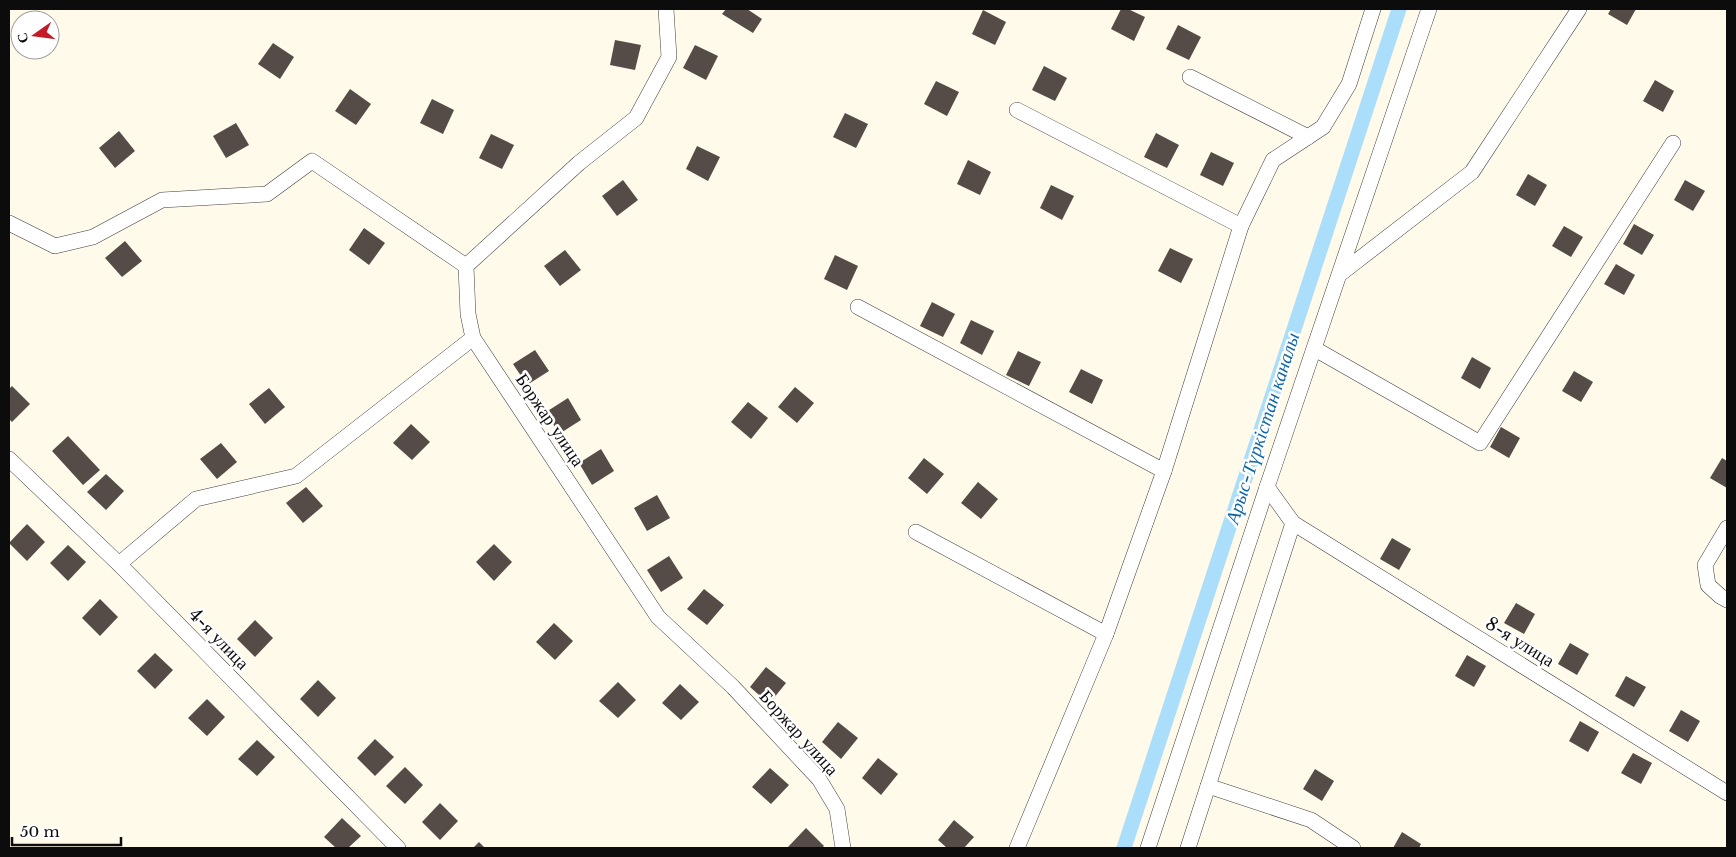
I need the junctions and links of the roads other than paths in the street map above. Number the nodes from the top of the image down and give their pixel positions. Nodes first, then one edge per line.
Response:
1 (666, 9) edge
2 (1373, 9) edge
3 (1429, 9) edge
4 (1579, 9) edge
5 (1190, 76) dead end
6 (1017, 110) dead end
7 (1308, 137) junction
8 (1674, 143) dead end
9 (9, 223) edge
10 (1241, 226) junction
11 (466, 266) junction
12 (1340, 274) junction
13 (858, 307) dead end
14 (473, 338) junction
15 (1315, 349) junction
16 (9, 459) edge
17 (1164, 471) junction
18 (1267, 488) junction
19 (1293, 523) junction
20 (1727, 528) edge
21 (916, 532) dead end
22 (119, 564) junction
23 (1727, 600) edge
24 (1106, 634) junction
25 (1208, 786) junction
26 (1727, 793) edge
27 (398, 848) edge
28 (843, 848) edge
29 (1017, 848) edge
30 (1148, 848) edge
31 (1188, 848) edge
32 (1353, 848) edge

1 - 11 street
2 - 7 street
3 - 12 street
4 - 12 street
5 - 7 street
6 - 10 street
7 - 10 street
8 - 15 street
9 - 11 street
10 - 17 street
11 - 14 street, Боржар улица
12 - 15 street
13 - 17 street
14 - 22 street
14 - 28 street, Боржар улица
15 - 18 street
16 - 22 street, 4-я улица
17 - 24 street
18 - 19 street
18 - 30 street
19 - 25 street
19 - 26 street, 8-я улица
20 - 23 street
21 - 24 street
22 - 27 street, 4-я улица
24 - 29 street
25 - 31 street
25 - 32 street

